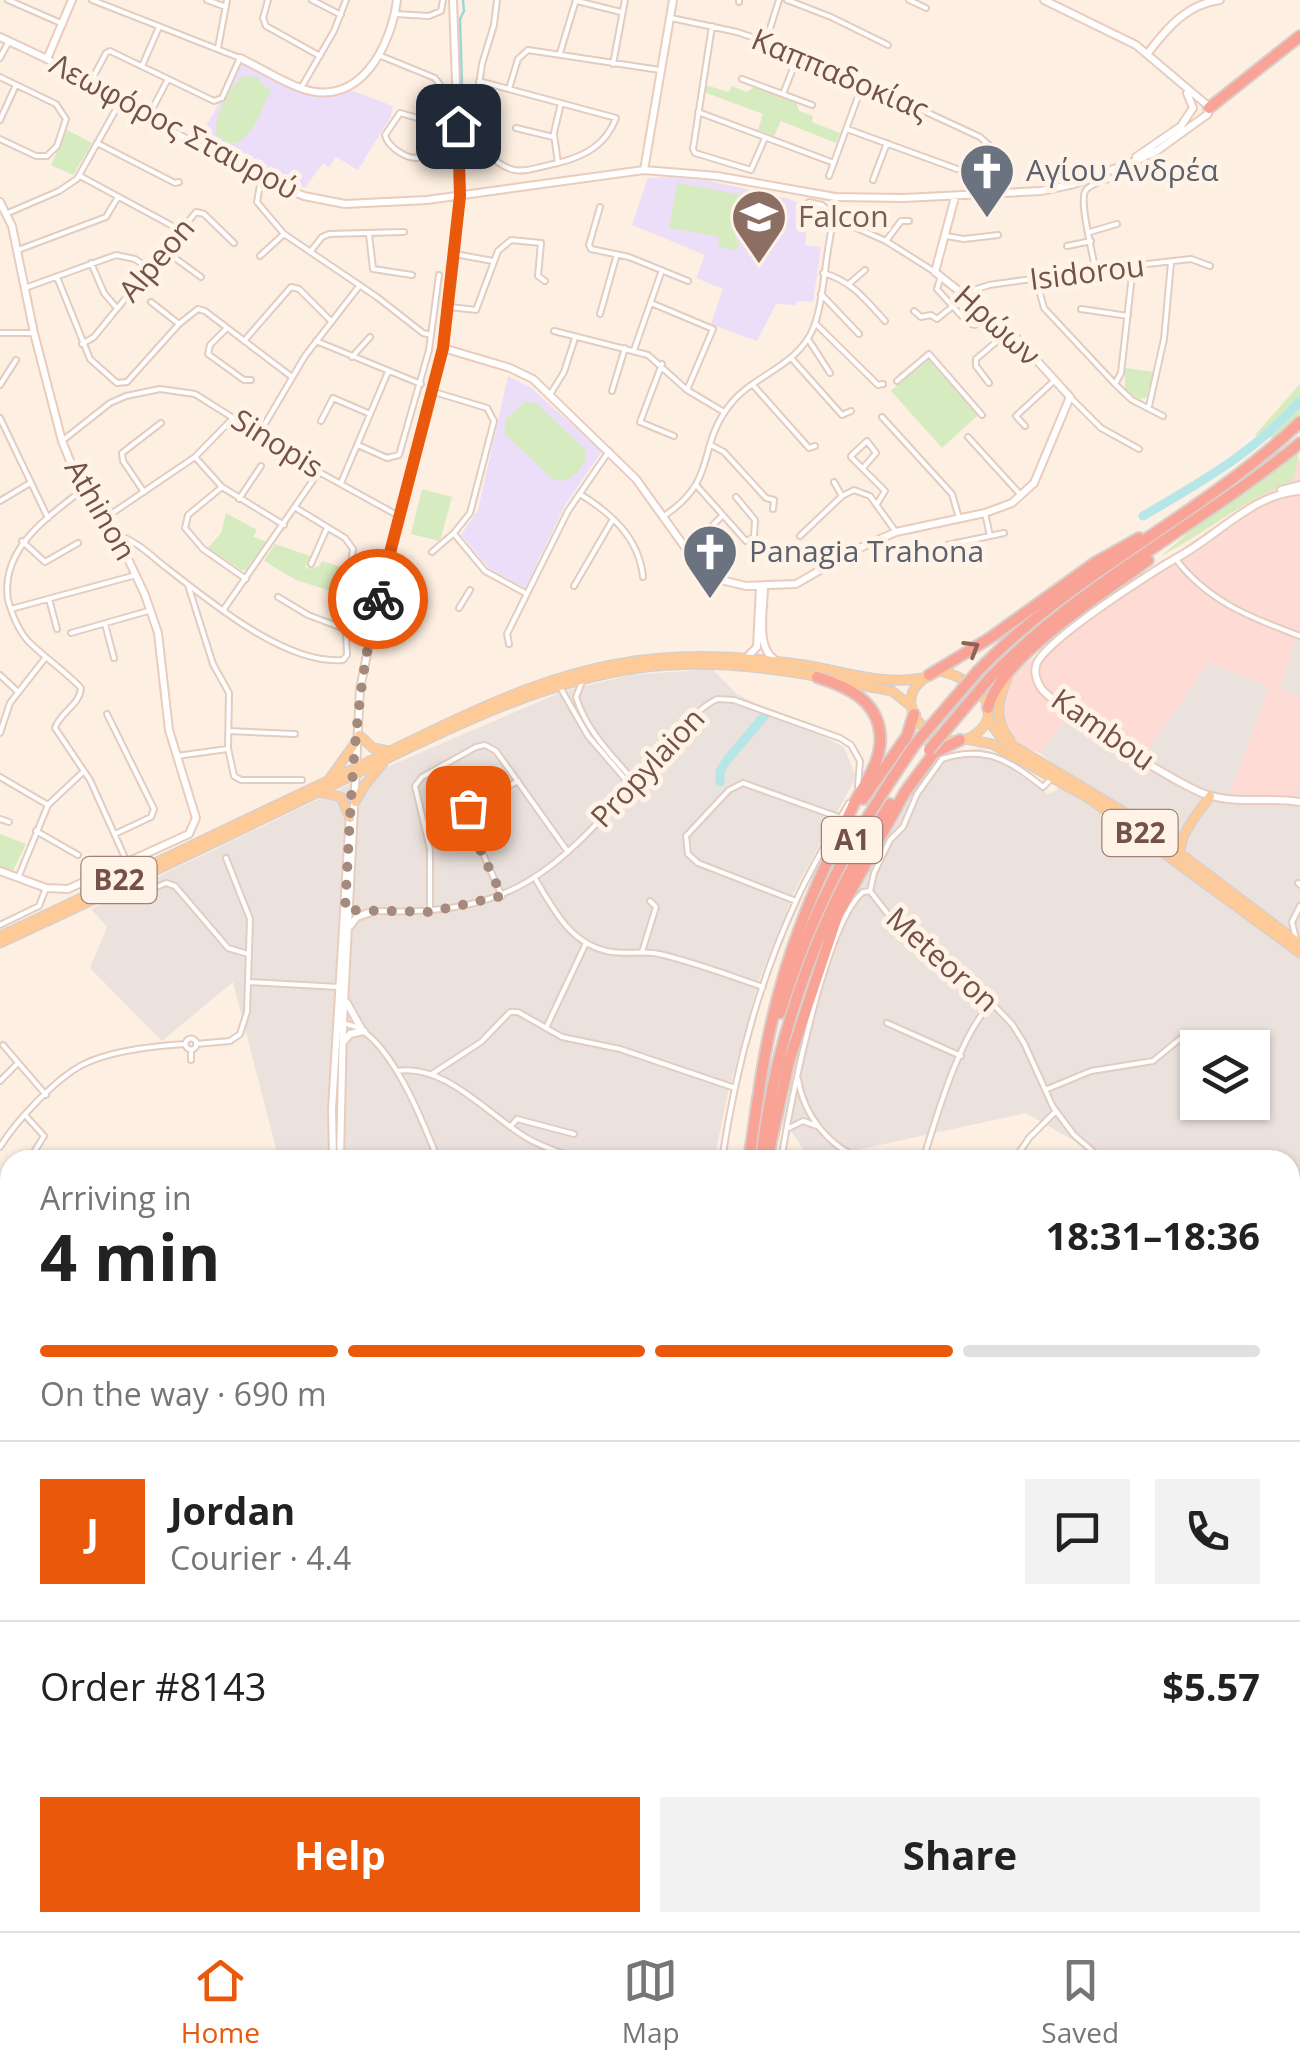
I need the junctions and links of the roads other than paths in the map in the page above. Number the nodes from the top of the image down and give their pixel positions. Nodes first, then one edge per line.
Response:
1 (8, 0) edge
2 (72, 0) edge
3 (92, 0) edge
4 (207, 0) edge
5 (268, 0) edge
6 (312, 0) edge
7 (346, 0) edge
8 (396, 0) edge
9 (443, 0) edge
10 (453, 0) edge
11 (497, 0) edge
12 (576, 0) edge
13 (625, 0) edge
14 (673, 0) edge
15 (780, 0) edge
16 (787, 0) edge
17 (909, 0) edge
18 (1044, 0) edge
19 (1220, 0) edge
20 (19, 2) edge
21 (103, 2) edge
22 (227, 4) edge
23 (926, 8) dead end
24 (621, 12) junction
25 (394, 14) junction
26 (341, 15) junction
27 (670, 18) junction
28 (63, 24) junction
29 (712, 26) junction
30 (159, 27) junction
31 (0, 36) edge
32 (1300, 36) edge
33 (766, 40) junction
34 (9, 41) junction
35 (888, 45) dead end
36 (218, 48) junction
37 (799, 53) junction
38 (1148, 53) junction
39 (559, 55) junction
40 (320, 56) junction
41 (381, 56) junction
42 (0, 58) edge
43 (240, 58) junction
44 (47, 59) junction
45 (612, 64) junction
46 (142, 66) junction
47 (660, 70) junction
48 (0, 77) edge
49 (168, 79) junction
50 (742, 79) dead end
51 (479, 81) junction
52 (863, 84) junction
53 (16, 85) junction
54 (89, 85) junction
55 (1184, 87) junction
56 (301, 88) junction
57 (509, 89) junction
58 (783, 94) junction
59 (477, 100) dead end
60 (561, 103) junction
61 (118, 104) junction
62 (812, 105) dead end
63 (1193, 109) junction
64 (1204, 109) junction
65 (697, 112) junction
66 (0, 118) edge
67 (147, 118) junction
68 (432, 122) junction
69 (516, 128) dead end
70 (846, 128) junction
71 (554, 135) junction
72 (765, 138) junction
73 (0, 139) edge
74 (97, 143) junction
75 (887, 143) junction
76 (483, 150) dead end
77 (1000, 155) dead end
78 (558, 163) junction
79 (834, 163) junction
80 (1122, 166) junction
81 (644, 170) junction
82 (974, 170) dead end
83 (80, 176) junction
84 (829, 176) dead end
85 (1116, 177) dead end
86 (262, 179) junction
87 (874, 180) dead end
88 (179, 182) dead end
89 (460, 196) junction
90 (971, 196) junction
91 (954, 197) junction
92 (118, 198) junction
93 (936, 198) junction
94 (0, 202) edge
95 (809, 202) dead end
96 (600, 207) dead end
97 (8, 213) junction
98 (952, 213) junction
99 (833, 215) junction
100 (841, 221) junction
101 (909, 221) dead end
102 (833, 223) junction
103 (1117, 224) dead end
104 (12, 226) junction
105 (3, 229) dead end
106 (180, 230) junction
107 (404, 232) dead end
108 (1090, 232) junction
109 (284, 234) junction
110 (369, 234) junction
111 (998, 235) dead end
112 (946, 236) junction
113 (886, 241) junction
114 (1092, 241) junction
115 (234, 243) dead end
116 (1066, 246) dead end
117 (18, 250) junction
118 (164, 250) junction
119 (310, 252) junction
120 (456, 254) junction
121 (617, 254) junction
122 (260, 256) dead end
123 (493, 261) junction
124 (1171, 262) junction
125 (92, 263) junction
126 (1133, 266) junction
127 (1210, 266) dead end
128 (148, 268) junction
129 (662, 270) junction
130 (865, 270) dead end
131 (1095, 270) junction
132 (822, 273) junction
133 (938, 274) junction
134 (412, 275) dead end
135 (439, 276) dead end
136 (56, 277) junction
137 (201, 277) dead end
138 (1036, 279) junction
139 (545, 281) dead end
140 (688, 281) dead end
141 (850, 283) junction
142 (360, 286) junction
143 (25, 288) junction
144 (820, 292) junction
145 (967, 296) junction
146 (151, 302) dead end
147 (652, 304) junction
148 (953, 306) junction
149 (449, 307) junction
150 (117, 308) junction
151 (1081, 309) dead end
152 (914, 311) dead end
153 (988, 313) junction
154 (600, 314) dead end
155 (1128, 316) junction
156 (330, 320) junction
157 (885, 321) dead end
158 (815, 322) junction
159 (179, 324) junction
160 (227, 328) junction
161 (554, 330) dead end
162 (1009, 331) junction
163 (0, 333) edge
164 (34, 333) junction
165 (859, 334) dead end
166 (431, 335) junction
167 (370, 336) dead end
168 (575, 338) junction
169 (808, 339) junction
170 (244, 341) junction
171 (316, 341) junction
172 (82, 344) junction
173 (443, 348) junction
174 (625, 348) junction
175 (634, 350) junction
176 (352, 357) junction
177 (792, 359) junction
178 (16, 360) dead end
179 (662, 364) junction
180 (388, 372) junction
181 (830, 373) dead end
182 (292, 377) junction
183 (251, 380) dead end
184 (1054, 380) junction
185 (897, 381) dead end
186 (989, 383) dead end
187 (422, 384) junction
188 (882, 384) dead end
189 (1114, 384) junction
190 (0, 385) edge
191 (753, 386) junction
192 (688, 390) junction
193 (612, 391) dead end
194 (433, 392) junction
195 (550, 393) junction
196 (1070, 396) junction
197 (1148, 408) junction
198 (852, 411) dead end
199 (724, 412) junction
200 (370, 414) junction
201 (982, 415) dead end
202 (1163, 416) dead end
203 (882, 417) dead end
204 (233, 418) junction
205 (0, 419) edge
206 (320, 421) dead end
207 (1300, 422) edge
208 (161, 423) dead end
209 (1025, 426) dead end
210 (258, 436) junction
211 (674, 436) dead end
212 (968, 437) dead end
213 (62, 442) junction
214 (1300, 443) edge
215 (358, 445) junction
216 (711, 445) junction
217 (815, 446) dead end
218 (858, 448) junction
219 (1139, 449) dead end
220 (609, 451) junction
221 (195, 457) junction
222 (870, 461) junction
223 (261, 466) dead end
224 (862, 468) junction
225 (318, 472) junction
226 (834, 482) dead end
227 (30, 483) junction
228 (340, 483) junction
229 (87, 486) junction
230 (697, 486) junction
231 (222, 487) junction
232 (1300, 488) edge
233 (144, 492) junction
234 (580, 494) junction
235 (842, 496) junction
236 (1022, 496) junction
237 (736, 497) dead end
238 (238, 498) junction
239 (1205, 500) junction
240 (0, 501) edge
241 (877, 504) junction
242 (296, 508) junction
243 (773, 510) dead end
244 (985, 513) junction
245 (108, 516) junction
246 (400, 516) junction
247 (664, 516) junction
248 (723, 516) junction
249 (48, 518) junction
250 (612, 518) junction
251 (959, 518) junction
252 (1198, 518) junction
253 (284, 524) junction
254 (327, 528) junction
255 (896, 532) junction
256 (454, 533) junction
257 (1004, 533) dead end
258 (117, 535) junction
259 (800, 536) dead end
260 (990, 536) junction
261 (22, 542) junction
262 (78, 543) dead end
263 (946, 545) dead end
264 (146, 551) junction
265 (126, 552) junction
266 (432, 552) dead end
267 (724, 552) dead end
268 (1175, 558) junction
269 (311, 564) dead end
270 (136, 574) junction
271 (642, 577) dead end
272 (246, 578) junction
273 (2, 583) edge
274 (188, 584) junction
275 (574, 586) dead end
276 (746, 586) junction
277 (781, 586) junction
278 (762, 587) junction
279 (470, 590) dead end
280 (527, 594) junction
281 (278, 598) dead end
282 (49, 599) junction
283 (762, 607) junction
284 (459, 608) dead end
285 (10, 610) junction
286 (224, 610) junction
287 (150, 611) junction
288 (104, 624) junction
289 (58, 629) dead end
290 (345, 629) junction
291 (71, 633) dead end
292 (1300, 636) edge
293 (508, 644) dead end
294 (46, 657) junction
295 (114, 658) dead end
296 (746, 658) junction
297 (775, 660) junction
298 (1015, 664) junction
299 (0, 675) edge
300 (595, 676) junction
301 (817, 677) junction
302 (926, 677) junction
303 (555, 686) junction
304 (17, 691) junction
305 (988, 710) junction
306 (913, 711) junction
307 (107, 714) dead end
308 (229, 731) junction
309 (0, 733) edge
310 (295, 734) dead end
311 (357, 738) junction
312 (963, 739) junction
313 (228, 748) junction
314 (1020, 750) junction
315 (177, 756) junction
316 (388, 756) junction
317 (84, 771) junction
318 (355, 771) junction
319 (0, 777) edge
320 (1053, 777) junction
321 (302, 780) dead end
322 (326, 782) junction
323 (518, 782) junction
324 (633, 784) junction
325 (319, 792) junction
326 (1210, 796) junction
327 (355, 802) junction
328 (1300, 802) edge
329 (48, 804) junction
330 (350, 818) junction
331 (841, 818) junction
332 (0, 819) edge
333 (9, 822) dead end
334 (1188, 828) junction
335 (36, 832) junction
336 (115, 834) junction
337 (1165, 842) junction
338 (204, 843) junction
339 (568, 852) junction
340 (1180, 854) junction
341 (78, 855) dead end
342 (226, 858) dead end
343 (829, 862) junction
344 (128, 864) junction
345 (0, 871) edge
346 (18, 878) junction
347 (536, 879) junction
348 (159, 886) dead end
349 (46, 888) junction
350 (870, 891) junction
351 (502, 896) junction
352 (650, 901) dead end
353 (796, 901) junction
354 (1300, 906) edge
355 (348, 910) junction
356 (374, 911) junction
357 (430, 912) junction
358 (1292, 922) junction
359 (1, 923) edge
360 (350, 926) junction
361 (1276, 926) junction
362 (0, 939) edge
363 (586, 943) junction
364 (1298, 943) edge
365 (642, 952) junction
366 (1300, 953) edge
367 (250, 954) junction
368 (816, 975) junction
369 (249, 982) junction
370 (342, 987) junction
371 (762, 987) junction
372 (344, 997) junction
373 (991, 1003) junction
374 (340, 1023) junction
375 (887, 1023) dead end
376 (546, 1028) junction
377 (363, 1030) junction
378 (1180, 1039) edge
379 (185, 1044) junction
380 (196, 1044) junction
381 (2, 1045) edge
382 (342, 1047) junction
383 (191, 1050) junction
384 (961, 1056) junction
385 (190, 1060) dead end
386 (18, 1063) junction
387 (397, 1071) junction
388 (432, 1074) junction
389 (798, 1075) junction
390 (0, 1080) edge
391 (775, 1084) junction
392 (735, 1088) junction
393 (1045, 1090) junction
394 (46, 1095) junction
395 (758, 1099) junction
396 (1056, 1111) junction
397 (25, 1115) junction
398 (510, 1126) junction
399 (821, 1128) junction
400 (786, 1130) junction
401 (574, 1134) dead end
402 (0, 1147) edge
403 (35, 1150) edge
404 (336, 1150) edge
405 (337, 1150) edge
406 (434, 1150) edge
407 (552, 1150) edge
408 (724, 1150) edge
409 (750, 1150) edge
410 (765, 1150) edge
411 (767, 1150) edge
412 (783, 1150) edge
413 (841, 1150) edge
414 (928, 1150) edge
415 (1021, 1150) edge
416 (1091, 1150) edge

1 - 20 street
2 - 28 main road
3 - 21 street
4 - 22 street
5 - 40 street
6 - 26 street
7 - 26 street
8 - 25 main road
9 - 25 street
10 - 89 main road
11 - 51 street
12 - 24 street
12 - 39 street
13 - 24 street
14 - 27 main road
15 - 33 street
16 - 35 street
17 - 23 street
18 - 38 main road
19 - 38 main road
20 - 28 street
21 - 30 street
22 - 36 street
24 - 45 street
25 - 41 main road
26 - 40 street
27 - 29 street, Καππαδοκίας
27 - 47 main road
28 - 44 main road
29 - 33 street, Καππαδοκίας
29 - 65 street
30 - 36 street
30 - 46 street
31 - 34 main road, Λεωφόρος Σταυρού
32 - 64 highway
33 - 37 street, Καππαδοκίας
34 - 42 street
34 - 44 main road, Λεωφόρος Σταυρού
36 - 43 street
37 - 52 street, Καππαδοκίας
37 - 58 street
38 - 55 main road
39 - 45 street
39 - 57 street
40 - 56 street
41 - 56 main road
41 - 68 street
43 - 49 street
43 - 56 main road
44 - 54 main road, Λεωφόρος Σταυρού
45 - 47 street
46 - 49 street
46 - 54 street
47 - 81 main road
48 - 53 street
49 - 67 street
50 - 58 street
51 - 57 street
51 - 59 street
52 - 70 street
52 - 77 street, Καππαδοκίας
53 - 66 street
53 - 73 street
54 - 61 main road, Λεωφόρος Σταυρού
55 - 63 main road
55 - 64 main road
57 - 60 street
58 - 62 street
60 - 71 street
60 - 78 street
61 - 67 main road, Λεωφόρος Σταυρού
61 - 74 street
63 - 64 main road
63 - 80 main road, Λεωφόρος Σταυρού
64 - 80 main road, Λεωφόρος Σταυρού
65 - 72 street
65 - 72 street
67 - 86 main road, Λεωφόρος Σταυρού
68 - 68 street
69 - 71 street
70 - 75 street
70 - 79 street
71 - 78 street
72 - 79 street
74 - 83 street
74 - 88 street
75 - 82 street
75 - 87 street
76 - 78 street
79 - 84 street
80 - 90 main road, Λεωφόρος Σταυρού
81 - 89 main road, Λεωφόρος Σταυρού
81 - 93 main road, Λεωφόρος Σταυρού
83 - 92 street
83 - 97 street
85 - 108 street
86 - 89 main road, Λεωφόρος Σταυρού
86 - 109 street
89 - 120 main road
90 - 91 main road, Λεωφόρος Σταυρού
90 - 98 main road
91 - 93 main road, Λεωφόρος Σταυρού
91 - 98 main road
92 - 106 street
92 - 117 street
93 - 98 main road
94 - 97 main road, Athinon
95 - 99 street
96 - 121 street
97 - 104 main road, Athinon
98 - 112 main road
99 - 100 street, Ηρώων
99 - 102 street
100 - 102 street
100 - 113 street, Ηρώων
101 - 113 street
102 - 132 street
103 - 108 street
104 - 105 street
104 - 117 main road, Athinon
106 - 115 street, Alpeon
106 - 118 street, Alpeon
107 - 110 street
108 - 114 street
109 - 119 street
109 - 122 street
110 - 119 street
110 - 134 street
111 - 112 street
112 - 133 main road
113 - 133 street, Ηρώων
114 - 116 street
114 - 131 street
117 - 143 main road, Athinon
118 - 128 street, Alpeon
118 - 137 street
119 - 142 street
120 - 123 street
120 - 149 main road
121 - 129 street
121 - 154 street
123 - 139 street
123 - 149 street
124 - 126 street, Isidorou
124 - 127 street, Isidorou
124 - 197 street
125 - 128 street
125 - 136 street
125 - 150 street
126 - 131 street, Isidorou
126 - 155 street
128 - 150 street, Alpeon
129 - 140 street
129 - 147 street
130 - 141 street
131 - 138 street, Isidorou
132 - 141 street
132 - 144 street
133 - 145 main road, Ηρώων
133 - 148 street
135 - 166 street
136 - 143 street
136 - 172 street
138 - 145 street, Isidorou
138 - 189 street
141 - 157 street
142 - 156 street
142 - 166 street
143 - 164 main road, Athinon
144 - 158 street
144 - 165 street
145 - 153 main road, Ηρώων
146 - 159 street
147 - 175 street
147 - 192 street
148 - 152 street
148 - 153 street
149 - 173 main road
150 - 172 street, Alpeon
151 - 155 street
153 - 162 main road, Ηρώων
155 - 189 street
156 - 170 street
156 - 171 street
158 - 169 street
158 - 188 street
159 - 160 street
159 - 172 street
160 - 170 street
160 - 183 street
161 - 168 street
162 - 184 main road, Ηρώων
162 - 186 street
163 - 164 street
164 - 213 main road, Athinon
166 - 187 street
167 - 176 street
168 - 174 street
168 - 195 street
169 - 177 street
169 - 181 street
170 - 182 street
171 - 176 street
171 - 182 street
173 - 194 main road
173 - 195 main road
174 - 175 street
174 - 193 street
175 - 179 street
176 - 180 street
177 - 191 street
177 - 198 street
178 - 190 street
179 - 192 street
179 - 211 street
180 - 187 street
180 - 200 street
182 - 210 street
184 - 196 main road, Ηρώων
184 - 209 street
185 - 201 street
187 - 215 street
189 - 197 street
191 - 199 street
191 - 217 street
192 - 199 street
194 - 246 main road
194 - 256 street
195 - 220 main road
196 - 219 street, Ηρώων
196 - 236 main road
197 - 202 street
199 - 216 street
200 - 206 street
200 - 215 street
203 - 251 street
204 - 210 street, Sinopis
204 - 213 street, Sinopis
204 - 221 street
205 - 227 street
207 - 239 highway, A1
208 - 233 street
210 - 225 street, Sinopis
212 - 236 street
213 - 229 main road, Athinon
214 - 252 highway, A1
215 - 228 street
216 - 230 street
216 - 243 street
218 - 222 street
218 - 222 street
218 - 224 street
220 - 234 street
220 - 247 main road
221 - 231 street
221 - 233 street
222 - 224 street
223 - 238 street
224 - 241 street
225 - 228 street, Sinopis
225 - 242 street
226 - 235 street
227 - 240 street
227 - 249 street
228 - 246 street, Sinopis
229 - 245 main road, Athinon
229 - 249 street
230 - 247 street
230 - 248 street
231 - 238 street
231 - 272 street
232 - 268 main road, Kambou
233 - 245 street
234 - 250 street
234 - 280 street
235 - 241 street
235 - 259 street
236 - 244 main road
237 - 248 street
238 - 253 street
302 -> 239 highway
239 - 395 highway, A1, bridge
241 - 255 street
242 - 253 street
242 - 254 street
244 - 251 main road
244 - 260 street
245 - 258 main road, Athinon
246 - 311 main road
247 - 276 main road
248 - 267 street
249 - 261 street
250 - 271 street
250 - 275 street
251 - 255 main road
252 - 298 highway
252 - 391 highway, A1, bridge
253 - 272 street
254 - 269 street
254 - 290 street
255 - 277 main road
256 - 266 street
256 - 280 street
257 - 260 street
258 - 264 street
258 - 265 main road, Athinon
260 - 263 street
261 - 262 street
261 - 273 street
264 - 265 street
264 - 274 street
265 - 270 main road, Athinon
268 - 292 street
268 - 326 main road, Kambou
270 - 282 street
270 - 287 main road, Athinon
272 - 286 street
273 - 285 street
274 - 286 street
274 - 308 street
276 - 278 main road
276 - 283 main road
277 - 278 main road
277 - 283 main road
278 - 283 main road
279 - 284 street
280 - 293 street
281 - 290 street
282 - 285 street
282 - 289 street
283 - 296 main road
283 - 297 main road
285 - 294 street
286 - 290 street
287 - 288 street
287 - 315 main road, Athinon
288 - 291 street
288 - 295 street
294 - 304 street
294 - 317 street
296 - 297 main road, B22
296 - 316 main road, B22
297 - 302 main road, B22
298 - 305 highway
298 - 314 main road
299 - 304 street
300 - 301 main road, B22
300 - 303 main road, B22
300 - 324 street
301 - 306 main road, B22
301 - 343 highway
302 - 305 main road, B22
302 - 306 main road
303 - 316 main road, B22
303 - 324 street
304 - 309 street
305 - 312 main road
305 - 314 main road, B22
306 - 312 main road, B22
306 - 343 highway
307 - 336 street
308 - 310 street
308 - 313 street
311 - 316 main road
311 - 318 main road
311 - 322 main road
312 - 320 main road, B22
312 - 368 highway
313 - 315 street
313 - 321 street
314 - 337 main road, B22
315 - 344 main road, Athinon
316 - 318 main road, B22
316 - 327 main road
317 - 329 street
317 - 336 street
318 - 322 main road, B22
318 - 325 main road, B22
318 - 327 main road
318 - 330 main road
319 - 329 street
320 - 350 street, Meteoron
320 - 366 main road, B22
322 - 338 main road, B22
323 - 339 street
323 - 351 street
323 - 357 street
324 - 331 street, Propylaion
324 - 339 street, Propylaion
325 - 330 main road
325 - 338 main road, B22
326 - 328 main road, Kambou
326 - 334 main road
327 - 355 main road
329 - 335 street
330 - 355 main road
331 - 353 street, Propylaion
331 - 353 street
332 - 333 street
334 - 337 main road
334 - 340 main road
335 - 341 street
335 - 346 street
336 - 344 street
337 - 340 main road, B22
338 - 362 main road, B22
339 - 347 street, Propylaion
340 - 361 main road, B22
342 - 367 street
343 - 395 highway
344 - 349 main road
345 - 346 main road
346 - 349 main road
347 - 351 street, Propylaion
347 - 363 street
348 - 367 street
349 - 359 street
350 - 373 street, Meteoron
350 - 389 street
351 - 357 street, Propylaion
352 - 365 street
353 - 371 street, Propylaion
354 - 358 street
355 - 356 street, Propylaion
355 - 360 main road
355 - 370 main road
356 - 357 street, Propylaion
356 - 360 main road
358 - 361 street
358 - 364 street
360 - 370 main road
361 - 364 main road, B22
363 - 365 street
363 - 376 street
365 - 371 street
367 - 369 street
368 - 391 highway
368 - 411 highway
369 - 370 street
369 - 380 street
370 - 372 main road
370 - 374 main road
371 - 392 street, Propylaion
372 - 374 main road
372 - 377 main road
373 - 384 street
373 - 393 street, Meteoron
374 - 377 street
374 - 382 main road
374 - 404 main road
375 - 384 street
376 - 388 street
376 - 392 street
377 - 382 main road
377 - 387 street
378 - 393 street
379 - 380 street
379 - 383 street
379 - 394 street
380 - 383 street
381 - 386 street
382 - 405 main road
383 - 385 street
384 - 414 street
386 - 390 street
386 - 394 street
387 - 388 street
387 - 406 street
388 - 398 street
389 - 399 street
389 - 400 street
391 - 410 highway, A1
392 - 408 street, Propylaion
393 - 396 street, Meteoron
394 - 397 street
395 - 409 highway, A1
396 - 415 street
396 - 416 street, Meteoron
397 - 402 street
397 - 403 street
398 - 401 street
398 - 407 street
399 - 400 street
399 - 413 street
400 - 412 street

